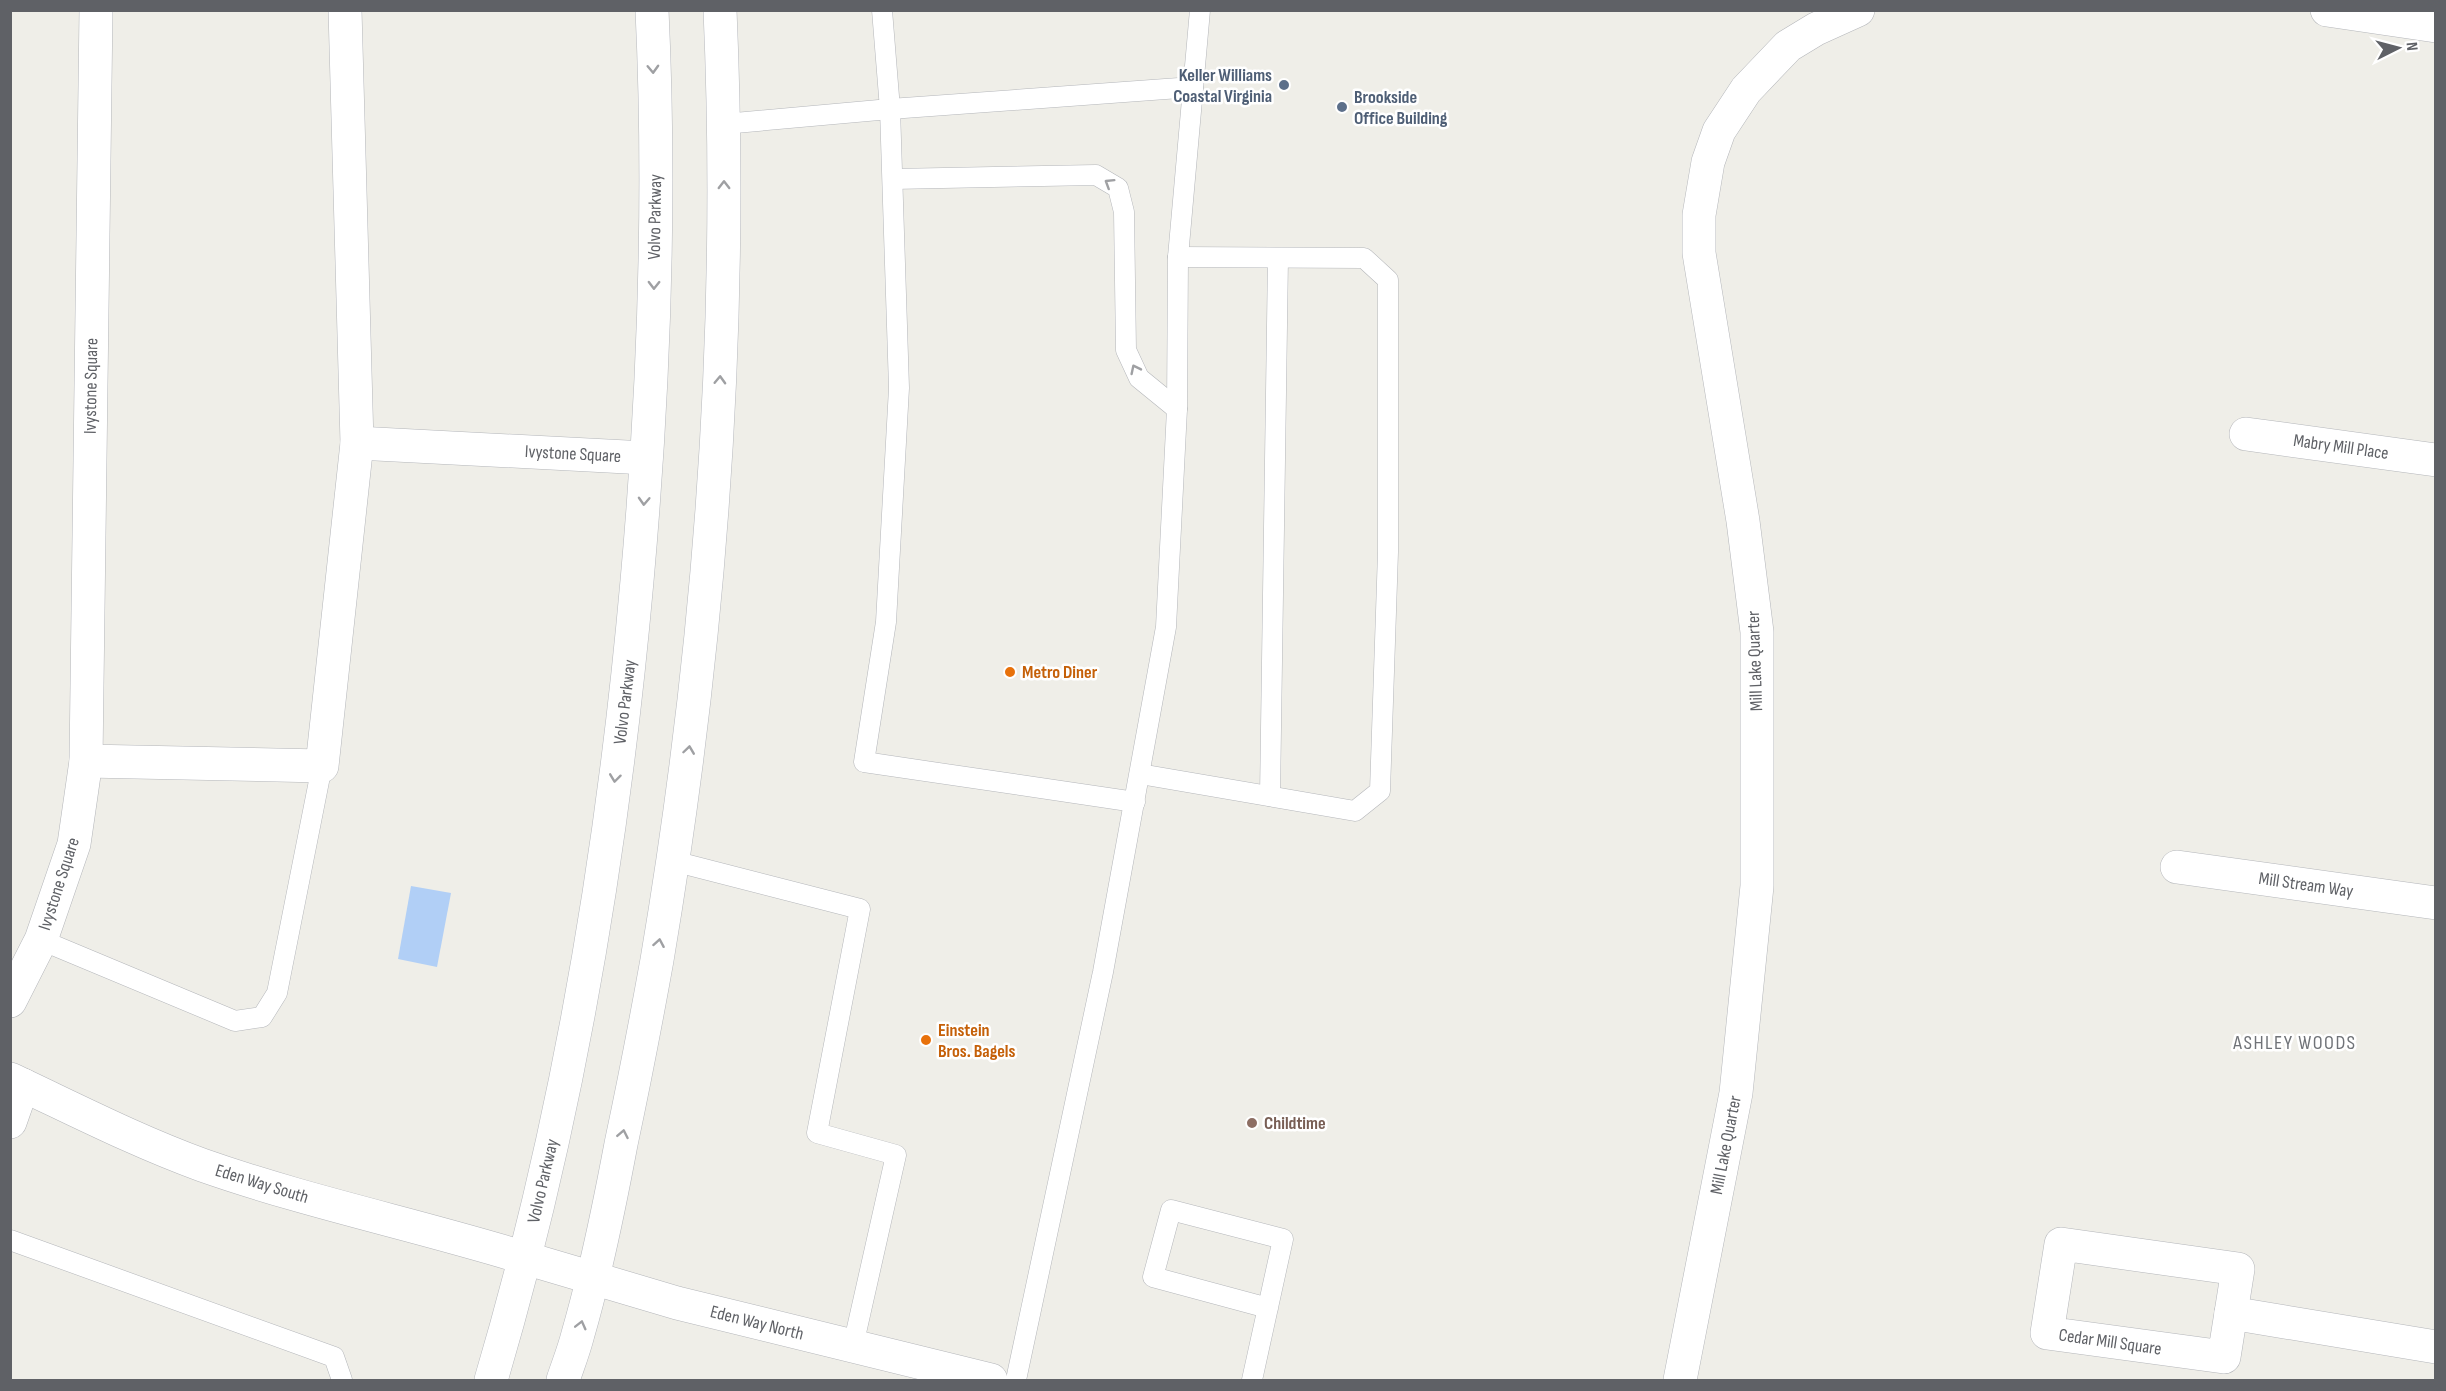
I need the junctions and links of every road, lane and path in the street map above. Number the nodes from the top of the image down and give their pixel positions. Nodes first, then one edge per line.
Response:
1 (96, 10) edge
2 (345, 10) edge
3 (651, 10) edge
4 (720, 10) edge
5 (882, 10) edge
6 (1200, 10) edge
7 (1858, 10) edge
8 (2327, 10) edge
9 (2436, 26) edge
10 (1193, 87) junction
11 (890, 109) junction
12 (724, 124) junction
13 (892, 179) junction
14 (1178, 257) junction
15 (1278, 258) junction
16 (1177, 409) junction
17 (2246, 434) dead end
18 (357, 443) junction
19 (646, 458) junction
20 (2436, 460) edge
21 (86, 761) junction
22 (322, 766) junction
23 (1140, 774) junction
24 (1270, 796) junction
25 (1135, 801) junction
26 (673, 861) junction
27 (2177, 867) dead end
28 (2436, 903) edge
29 (41, 940) junction
30 (10, 1001) edge
31 (17, 1082) edge
32 (10, 1122) edge
33 (10, 1240) edge
34 (525, 1258) junction
35 (592, 1278) junction
36 (1268, 1308) junction
37 (2231, 1313) junction
38 (854, 1346) junction
39 (2436, 1347) edge
40 (927, 1372) edge
41 (342, 1380) edge
42 (491, 1380) edge
43 (563, 1380) edge
44 (991, 1380) edge
45 (1016, 1380) edge
46 (1252, 1380) edge
47 (1680, 1380) edge

1 - 21 street, Ivystone Square
2 - 18 street
3 -> 19 street, Volvo Parkway
4 - 12 street
5 - 11 lane
6 - 10 lane
7 - 47 street, Mill Lake Quarter
8 - 9 street
10 - 11 lane
10 - 14 lane
11 - 12 lane
11 - 13 lane
26 -> 12 street
16 -> 13 lane
13 - 25 lane
14 - 15 lane
14 - 16 lane
15 - 24 lane
15 - 24 lane
16 - 23 lane
17 - 20 street, Mabry Mill Place
18 - 19 street, Ivystone Square
18 - 22 street
19 -> 34 street, Volvo Parkway
21 - 22 street
21 - 29 street, Ivystone Square
22 - 29 lane
23 - 24 lane
23 - 25 lane
25 - 45 lane
35 -> 26 street
26 - 38 lane
27 - 28 street, Mill Stream Way
29 - 30 street, Ivystone Square
31 - 32 street
31 - 34 street, Eden Way South
33 - 41 lane
34 - 35 street, Eden Way North
34 - 42 street, Volvo Parkway
35 - 38 street, Eden Way North
43 -> 35 street
36 - 36 lane
36 - 46 lane
37 - 37 street, Cedar Mill Square
37 - 39 street
38 - 40 street, Eden Way North
40 - 44 street, Eden Way North

